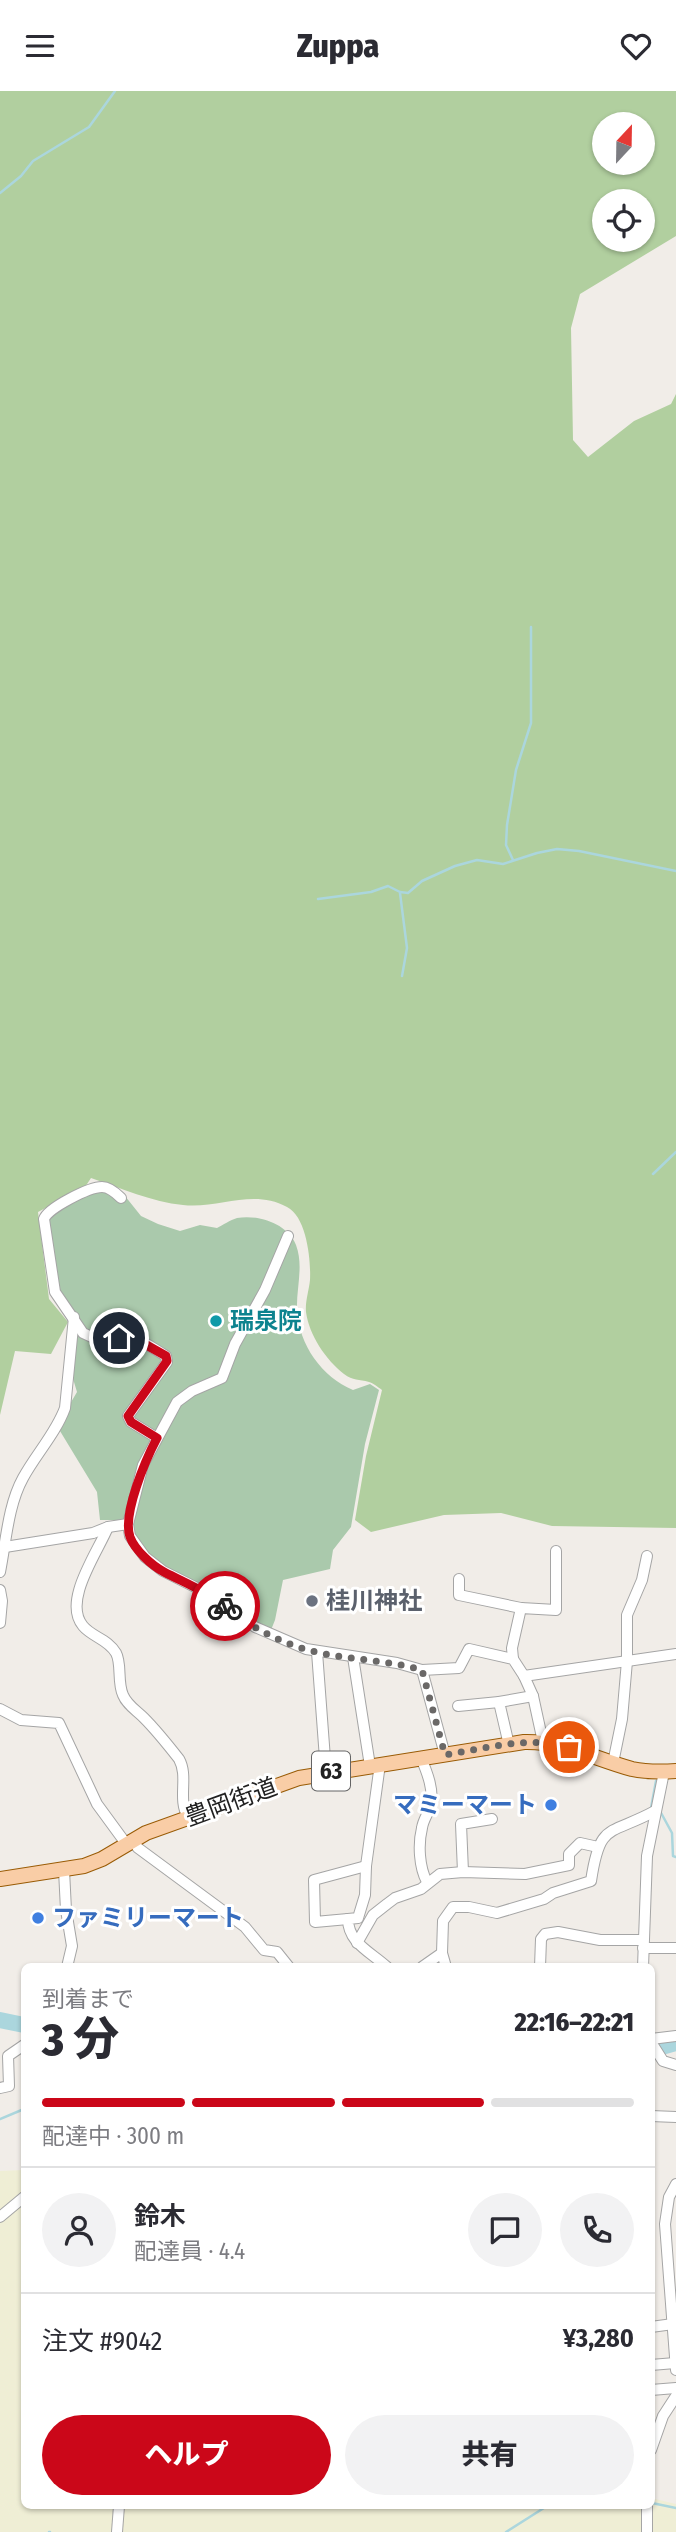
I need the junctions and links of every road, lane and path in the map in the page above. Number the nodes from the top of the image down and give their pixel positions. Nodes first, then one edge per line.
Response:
1 (121, 1198) dead end
2 (288, 1235) dead end
3 (74, 1317) junction
4 (157, 1438) junction
5 (128, 1524) junction
6 (108, 1527) junction
7 (5, 1547) junction
8 (556, 1551) dead end
9 (647, 1556) dead end
10 (0, 1572) edge
11 (459, 1579) dead end
12 (0, 1590) edge
13 (521, 1608) junction
14 (0, 1623) edge
15 (317, 1652) junction
16 (676, 1654) edge
17 (353, 1657) junction
18 (513, 1659) junction
19 (627, 1661) junction
20 (422, 1670) junction
21 (524, 1676) junction
22 (533, 1696) junction
23 (499, 1702) junction
24 (458, 1706) dead end
25 (0, 1709) edge
26 (543, 1742) junction
27 (509, 1745) junction
28 (445, 1755) junction
29 (421, 1758) junction
30 (613, 1763) junction
31 (375, 1765) junction
32 (326, 1772) junction
33 (670, 1772) edge
34 (655, 1811) junction
35 (188, 1817) junction
36 (492, 1819) dead end
37 (130, 1843) junction
38 (598, 1847) junction
39 (366, 1866) junction
40 (64, 1870) junction
41 (463, 1872) junction
42 (0, 1879) edge
43 (427, 1882) junction
44 (348, 1919) junction
45 (357, 1943) junction
46 (643, 1944) junction
47 (676, 1948) edge
48 (442, 1953) junction
49 (67, 1963) edge
50 (286, 1963) edge
51 (382, 1963) edge
52 (428, 1963) edge
53 (445, 1963) edge
54 (540, 1963) edge
55 (643, 1963) edge
56 (676, 2036) edge
57 (655, 2040) edge
58 (21, 2047) edge
59 (655, 2048) edge
60 (676, 2065) edge
61 (0, 2088) edge
62 (655, 2116) edge
63 (676, 2117) edge
64 (676, 2184) edge
65 (21, 2200) edge
66 (0, 2217) edge
67 (672, 2265) edge
68 (673, 2324) junction
69 (655, 2326) edge
70 (676, 2363) edge
71 (655, 2365) edge
72 (676, 2370) edge
73 (676, 2388) edge
74 (655, 2390) edge
75 (676, 2396) edge
76 (655, 2439) edge
77 (119, 2509) edge
78 (647, 2509) edge
79 (117, 2532) edge
80 (647, 2532) edge

1 - 3 street
2 - 4 street
3 - 4 street
3 - 7 street
4 - 5 street
5 - 6 street
5 - 15 street
6 - 7 street
6 - 35 street
7 - 10 street
8 - 13 street
9 - 19 street
11 - 13 street
12 - 14 street
13 - 18 street
15 - 17 street
15 - 32 street
16 - 19 street
17 - 20 street
17 - 31 street
18 - 20 street
18 - 21 street
19 - 21 street
19 - 30 street
20 - 28 street
21 - 22 street
22 - 23 street
22 - 26 street
23 - 24 street
23 - 27 street
25 - 37 street
26 - 27 main road, 豊岡街道 / 63
26 - 30 main road, 豊岡街道 / 63
27 - 28 main road, 豊岡街道 / 63
28 - 29 main road, 豊岡街道 / 63
29 - 31 main road, 豊岡街道 / 63
29 - 43 street
30 - 33 main road, 豊岡街道 / 63
31 - 32 main road, 豊岡街道 / 63
31 - 39 street
32 - 35 main road, 豊岡街道 / 63
33 - 34 street
34 - 38 street
34 - 46 street
35 - 37 main road, 豊岡街道 / 63
36 - 41 street
37 - 40 main road, 豊岡街道 / 63
37 - 50 street
38 - 41 street
38 - 48 street
39 - 44 street
39 - 44 street
40 - 42 main road, 豊岡街道 / 63
40 - 49 street
41 - 43 street
43 - 45 street
44 - 45 street
45 - 51 street
46 - 47 street
46 - 54 street
46 - 55 street
48 - 52 street
48 - 53 street
56 - 57 street
58 - 61 street
59 - 60 street
62 - 63 street
64 - 67 street
65 - 66 street
67 - 68 street
68 - 69 street
68 - 70 street
70 - 71 street
70 - 72 street
73 - 74 street
75 - 76 street
77 - 79 street
78 - 80 street

